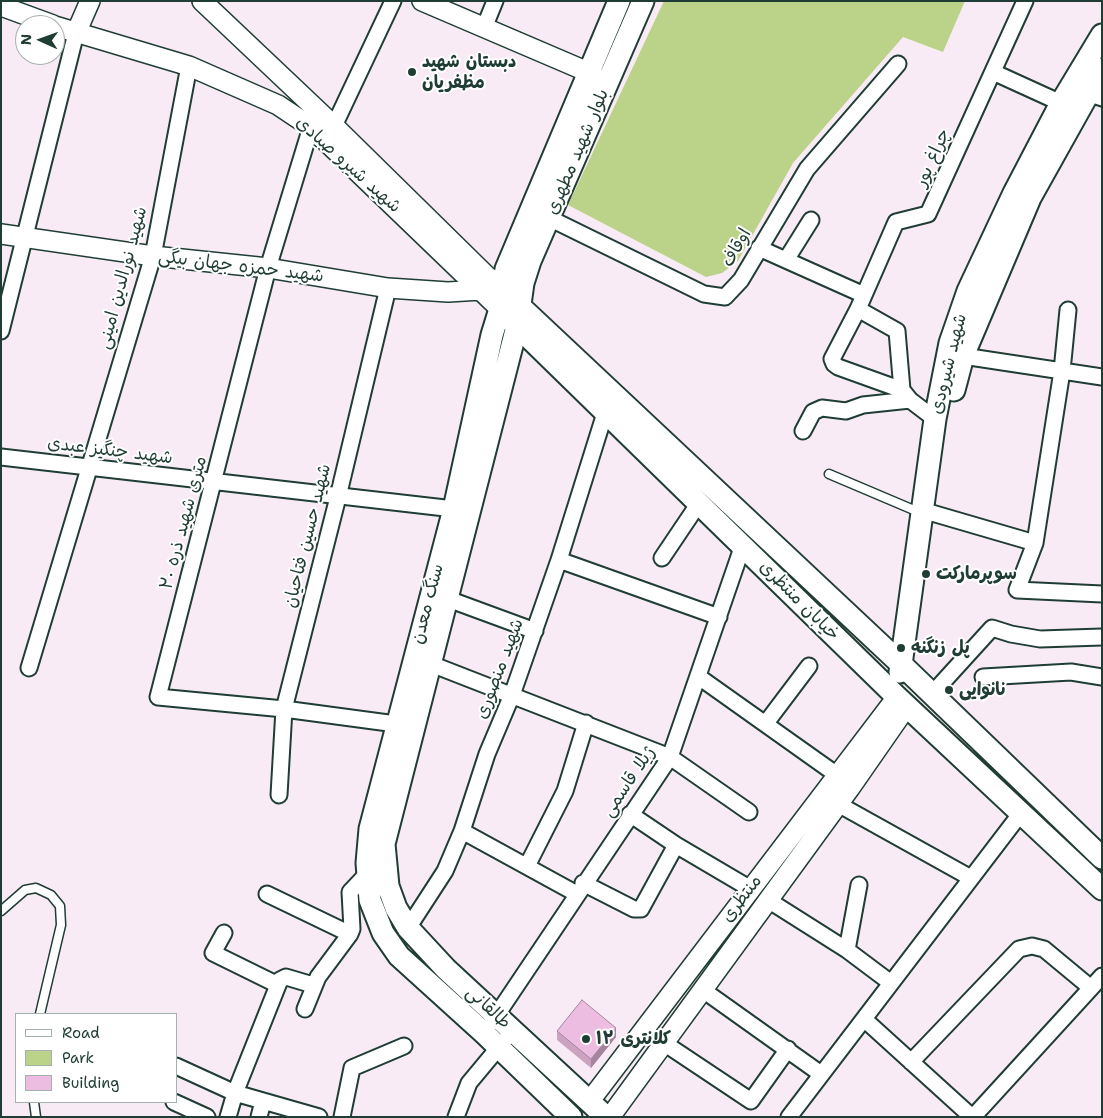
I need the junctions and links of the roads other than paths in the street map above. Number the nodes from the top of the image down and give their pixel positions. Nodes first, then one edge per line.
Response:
1 (90, 1) edge
2 (202, 1) edge
3 (393, 1) edge
4 (422, 1) edge
5 (495, 1) edge
6 (619, 1) edge
7 (643, 1) edge
8 (1025, 1) edge
9 (1, 6) edge
10 (26, 15) edge
11 (484, 28) junction
12 (65, 30) edge
13 (76, 34) junction
14 (1102, 35) edge
15 (898, 64) dead end
16 (189, 66) junction
17 (1102, 69) edge
18 (588, 72) junction
19 (993, 72) junction
20 (606, 85) junction
21 (1095, 96) edge
22 (1061, 103) junction
23 (334, 126) junction
24 (311, 127) junction
25 (549, 218) junction
26 (810, 220) dead end
27 (1, 234) edge
28 (26, 239) junction
29 (759, 248) junction
30 (153, 256) junction
31 (786, 260) junction
32 (268, 268) junction
33 (388, 288) junction
34 (499, 295) junction
35 (861, 302) junction
36 (1068, 310) dead end
37 (517, 326) junction
38 (1, 331) edge
39 (963, 356) junction
40 (1062, 371) junction
41 (1102, 377) edge
42 (906, 395) junction
43 (605, 413) junction
44 (934, 419) junction
45 (802, 431) dead end
46 (1, 457) edge
47 (88, 467) junction
48 (829, 474) dead end
49 (214, 482) junction
50 (338, 497) junction
51 (699, 502) junction
52 (454, 509) junction
53 (926, 513) junction
54 (1035, 543) junction
55 (743, 545) junction
56 (662, 558) dead end
57 (559, 560) junction
58 (1102, 594) edge
59 (448, 599) junction
60 (719, 617) junction
61 (535, 632) junction
62 (1102, 637) edge
63 (432, 664) junction
64 (809, 666) dead end
65 (29, 668) dead end
66 (906, 668) junction
67 (699, 676) junction
68 (1102, 677) edge
69 (983, 678) dead end
70 (932, 694) junction
71 (512, 695) junction
72 (902, 701) junction
73 (284, 709) junction
74 (586, 723) junction
75 (766, 723) junction
76 (396, 724) junction
77 (670, 757) junction
78 (837, 775) junction
79 (279, 795) dead end
80 (838, 804) junction
81 (749, 812) dead end
82 (1021, 813) junction
83 (630, 814) junction
84 (462, 830) junction
85 (676, 845) junction
86 (1102, 858) edge
87 (527, 866) junction
88 (367, 874) junction
89 (971, 878) junction
90 (859, 885) dead end
91 (388, 886) joint
92 (580, 888) junction
93 (749, 888) junction
94 (1102, 889) edge
95 (267, 894) dead end
96 (370, 900) joint
97 (768, 900) junction
98 (1, 911) edge
99 (408, 928) junction
100 (224, 933) dead end
101 (350, 934) junction
102 (847, 950) junction
103 (1102, 976) edge
104 (891, 983) junction
105 (278, 985) junction
106 (313, 985) junction
107 (1091, 988) junction
108 (703, 990) junction
109 (305, 1009) dead end
110 (40, 1013) edge
111 (497, 1016) junction
112 (864, 1019) junction
113 (512, 1030) junction
114 (492, 1040) junction
115 (664, 1043) junction
116 (404, 1046) dead end
117 (788, 1049) junction
118 (911, 1062) junction
119 (178, 1067) edge
120 (821, 1074) junction
121 (235, 1093) junction
122 (262, 1102) junction
123 (589, 1102) junction
124 (34, 1103) edge
125 (176, 1103) edge
126 (36, 1117) edge
127 (207, 1117) edge
128 (228, 1117) edge
129 (260, 1117) edge
130 (319, 1117) edge
131 (342, 1117) edge
132 (456, 1117) edge
133 (571, 1117) edge
134 (606, 1117) edge
135 (610, 1117) edge
136 (789, 1117) edge
137 (973, 1117) edge

1 - 13 street
2 - 23 street, شهید شیرو صیادی
3 - 23 street
4 - 11 street
5 - 11 street
6 - 18 main road, بلوار شهید مطهری
7 - 20 main road, بلوار شهید مطهری
8 - 19 street, چراغ پور
9 - 10 street, شهید شیرو صیادی
11 - 18 street
12 - 13 street, شهید شیرو صیادی
13 - 16 street, شهید شیرو صیادی
13 - 28 street
14 - 22 main road, شهید شیرودی
15 - 29 street, اوقاف
16 - 24 street, شهید شیرو صیادی
16 - 30 street, شهید نورالدین امینی
17 - 21 main road, شهید شیرودی
18 - 20 street
18 - 34 main road, بلوار شهید مطهری
19 - 22 street
19 - 35 street, چراغ پور
20 - 25 main road, بلوار شهید مطهری
21 - 39 main road, شهید شیرودی
22 - 44 main road, شهید شیرودی
23 - 34 street, شهید شیرو صیادی
24 - 32 street, ۲۰ متری شهید ذره
24 - 34 street, شهید شیرو صیادی
25 - 29 street, اوقاف
25 - 34 main road, بلوار شهید مطهری
26 - 31 street
27 - 28 street, شهید حمزه جهان بیگی
28 - 30 street, شهید حمزه جهان بیگی
28 - 38 street
29 - 31 street
30 - 32 street, شهید حمزه جهان بیگی
30 - 47 street, شهید نورالدین امینی
31 - 35 street
32 - 33 street, شهید حمزه جهان بیگی
32 - 49 street, ۲۰ متری شهید ذره
33 - 34 street, شهید حمزه جهان بیگی
33 - 50 street, شهید حسین فتاحیان
34 - 37 main road, سنگ معدن
34 - 52 main road, سنگ معدن
34 - 66 main road, خیابان منتظری
35 - 42 street
35 - 42 street
36 - 40 street
37 - 43 main road, خیابان منتظری
37 - 59 main road, سنگ معدن
39 - 40 street
39 - 53 main road, شهید شیرودی
40 - 41 street
40 - 54 street
42 - 44 street
42 - 45 street
43 - 51 main road, خیابان منتظری
43 - 57 street, شهید منصوری
44 - 53 main road, شهید شیرودی
46 - 47 street, شهید چنگیز عبدی
47 - 49 street, شهید چنگیز عبدی
47 - 65 street, شهید نورالدین امینی
48 - 53 lane
49 - 50 street, شهید چنگیز عبدی
49 - 73 street, ۲۰ متری شهید ذره
50 - 52 street, شهید چنگیز عبدی
50 - 73 street, شهید حسین فتاحیان
51 - 55 main road, خیابان منتظری
51 - 56 street
52 - 76 main road, سنگ معدن
53 - 54 street
53 - 66 main road, شهید شیرودی
54 - 58 street
55 - 60 street, ژیلا قاسمی
55 - 72 main road, خیابان منتظری
57 - 60 street
57 - 61 street, شهید منصوری
59 - 61 street
59 - 63 main road, سنگ معدن
60 - 67 street, ژیلا قاسمی
61 - 71 street, شهید منصوری
62 - 70 street
63 - 71 street
63 - 91 main road, سنگ معدن
64 - 75 street
66 - 70 main road, خیابان منتظری
66 - 72 main road, شهید شیرودی
67 - 75 street
67 - 77 street, ژیلا قاسمی
68 - 69 street
70 - 86 main road, خیابان منتظری
71 - 74 street
71 - 84 street, شهید منصوری
72 - 78 street, منتظری
72 - 80 street, منتظری
72 - 82 main road, خیابان منتظری
73 - 76 street, ۲۰ متری شهید ذره
73 - 79 street, شهید حسین فتاحیان
74 - 77 street
74 - 87 street
75 - 78 street
76 - 88 main road, سنگ معدن
77 - 81 street
77 - 83 street, ژیلا قاسمی
78 - 93 street, منتظری
80 - 89 street
80 - 97 street, منتظری
82 - 89 street
82 - 94 main road, خیابان منتظری
83 - 85 street
83 - 92 street, ژیلا قاسمی
84 - 87 street
84 - 99 street, شهید منصوری
85 - 92 street
85 - 93 street
87 - 92 street
88 - 96 main road, سنگ معدن
88 - 101 street
89 - 104 street
90 - 102 street
91 - 99 main road, طالقانی
92 - 111 street, ژیلا قاسمی
93 - 123 street, منتظری
95 - 101 street
96 - 114 main road, طالقانی
97 - 102 street
97 - 108 street, منتظری
98 - 110 lane
99 - 111 main road, طالقانی
100 - 105 street
101 - 106 street
102 - 104 street
103 - 107 street
104 - 112 street
105 - 106 street
105 - 121 street
106 - 109 street
107 - 118 street
107 - 137 street
108 - 115 street, منتظری
108 - 117 street
111 - 113 main road, طالقانی
111 - 114 street, ژیلا قاسمی
112 - 118 street
112 - 120 street
113 - 114 street
113 - 123 main road, طالقانی
114 - 132 street
114 - 133 main road, طالقانی
115 - 117 street
115 - 135 street, منتظری
116 - 131 street
117 - 120 street
118 - 137 street
119 - 121 street
120 - 136 street
121 - 122 street
121 - 128 street
122 - 129 street
122 - 130 street
123 - 134 main road, طالقانی
124 - 126 lane
125 - 127 street

